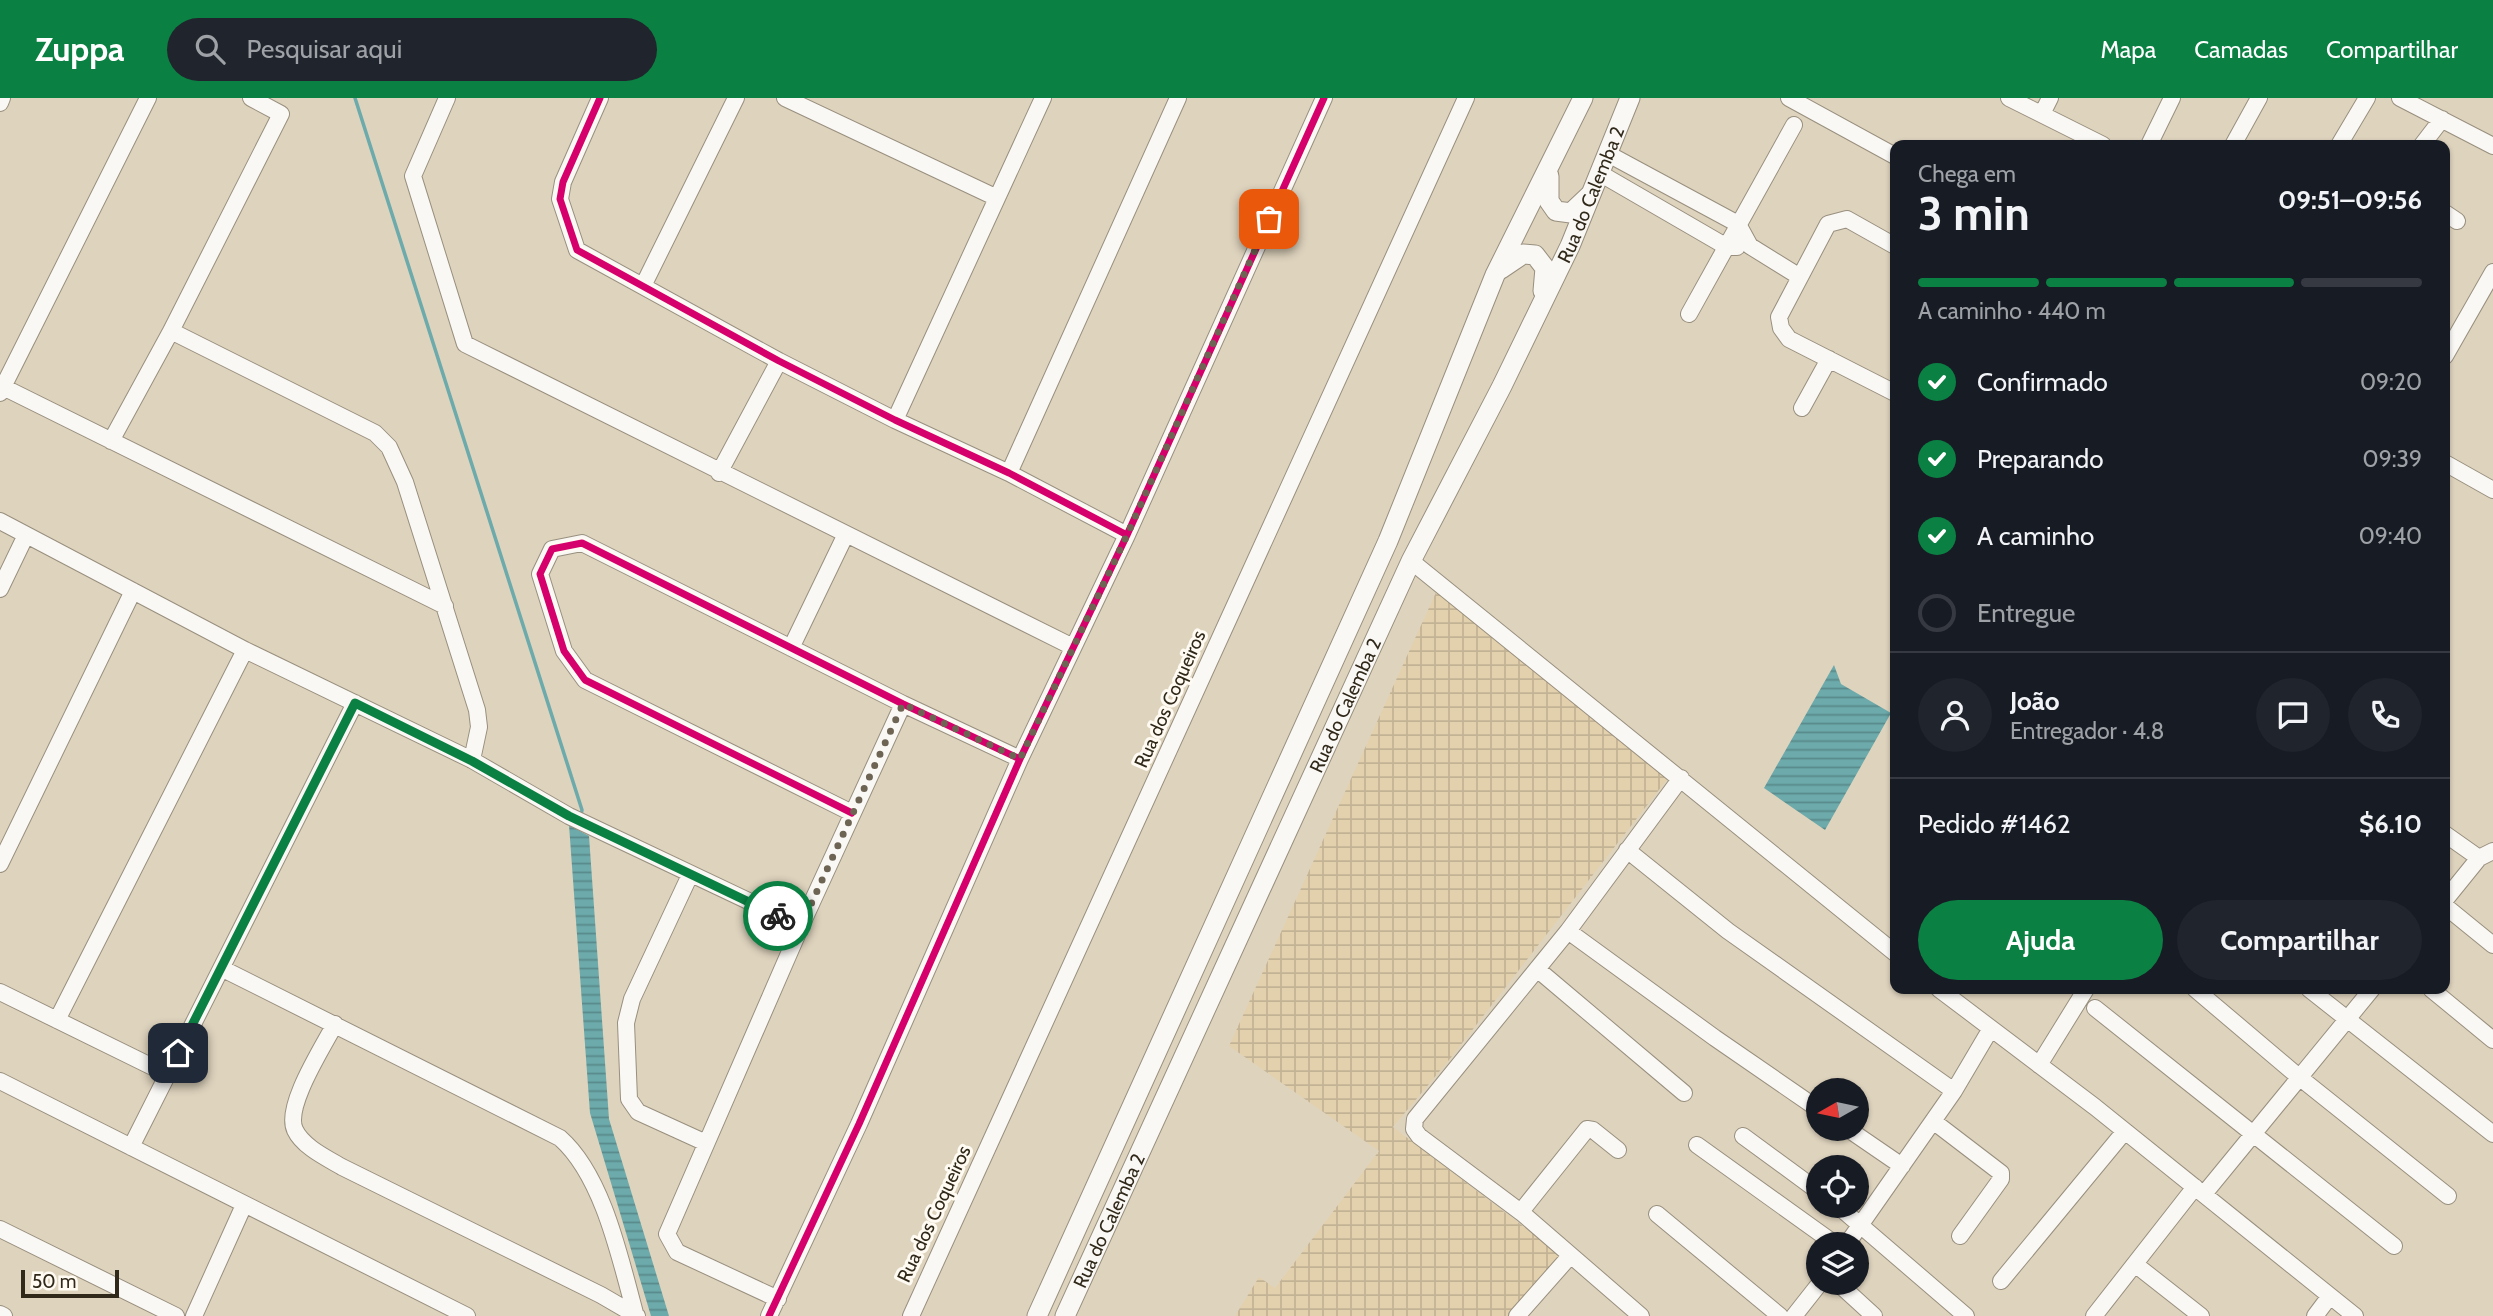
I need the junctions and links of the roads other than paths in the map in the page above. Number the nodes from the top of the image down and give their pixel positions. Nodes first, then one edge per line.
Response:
1 (2, 98) edge
2 (148, 98) edge
3 (251, 98) edge
4 (447, 98) edge
5 (600, 98) edge
6 (736, 98) edge
7 (785, 98) edge
8 (1043, 98) edge
9 (1178, 98) edge
10 (1324, 98) edge
11 (1466, 98) edge
12 (1583, 98) edge
13 (1630, 98) edge
14 (1789, 98) edge
15 (2009, 98) edge
16 (2050, 98) edge
17 (2172, 98) edge
18 (2259, 98) edge
19 (2367, 98) edge
20 (2400, 98) edge
21 (0, 103) edge
22 (2042, 114) junction
23 (2442, 119) junction
24 (1794, 125) dead end
25 (2093, 140) edge
26 (2151, 140) edge
27 (2236, 140) edge
28 (2342, 140) edge
29 (2427, 140) edge
30 (2493, 146) edge
31 (1890, 153) edge
32 (1610, 155) junction
33 (1550, 168) junction
34 (1598, 183) junction
35 (995, 197) junction
36 (1738, 224) junction
37 (1890, 243) edge
38 (1750, 246) junction
39 (1727, 247) junction
40 (2493, 272) edge
41 (1495, 275) junction
42 (1800, 277) junction
43 (643, 286) junction
44 (1542, 302) junction
45 (1689, 314) dead end
46 (2452, 327) edge
47 (171, 331) junction
48 (1829, 359) junction
49 (779, 361) junction
50 (2, 390) edge
51 (1890, 390) edge
52 (1802, 408) dead end
53 (895, 420) junction
54 (111, 441) junction
55 (2450, 466) edge
56 (719, 473) junction
57 (1009, 473) junction
58 (2493, 491) edge
59 (0, 521) edge
60 (26, 535) junction
61 (1127, 535) junction
62 (845, 536) junction
63 (1411, 561) junction
64 (0, 589) edge
65 (133, 592) junction
66 (445, 606) junction
67 (1073, 647) junction
68 (791, 648) junction
69 (245, 650) junction
70 (355, 703) junction
71 (903, 704) junction
72 (1020, 759) junction
73 (472, 761) junction
74 (1681, 778) junction
75 (852, 813) junction
76 (2450, 836) edge
77 (1627, 850) junction
78 (2486, 854) edge
79 (1, 858) edge
80 (690, 875) junction
81 (2450, 894) edge
82 (2450, 910) edge
83 (801, 926) junction
84 (1568, 931) junction
85 (2493, 945) edge
86 (1890, 949) edge
87 (223, 969) junction
88 (1537, 969) junction
89 (0, 992) edge
90 (1945, 994) edge
91 (2083, 994) edge
92 (2201, 994) edge
93 (2316, 994) edge
94 (2368, 994) edge
95 (2437, 994) edge
96 (2095, 1008) dead end
97 (2347, 1018) junction
98 (57, 1020) junction
99 (335, 1024) junction
100 (1990, 1030) junction
101 (2493, 1040) edge
102 (2039, 1065) junction
103 (167, 1074) junction
104 (2299, 1077) junction
105 (0, 1081) edge
106 (1954, 1091) junction
107 (1684, 1093) dead end
108 (1806, 1100) edge
109 (1933, 1121) junction
110 (2125, 1131) junction
111 (2493, 1134) edge
112 (2253, 1135) junction
113 (1743, 1136) dead end
114 (1866, 1141) edge
115 (706, 1143) junction
116 (1697, 1145) dead end
117 (131, 1147) junction
118 (1618, 1150) dead end
119 (1902, 1166) junction
120 (1806, 1182) edge
121 (2200, 1190) junction
122 (2448, 1196) dead end
123 (244, 1205) junction
124 (1522, 1213) junction
125 (1657, 1214) dead end
126 (1855, 1218) edge
127 (1863, 1224) junction
128 (0, 1228) edge
129 (1818, 1232) edge
130 (1857, 1232) edge
131 (1960, 1236) dead end
132 (2394, 1246) dead end
133 (1570, 1256) junction
134 (2136, 1265) junction
135 (2001, 1281) dead end
136 (1811, 1295) edge
137 (1851, 1295) edge
138 (2330, 1296) junction
139 (778, 1299) junction
140 (636, 1314) edge
141 (176, 1316) edge
142 (194, 1316) edge
143 (467, 1316) edge
144 (769, 1316) edge
145 (911, 1316) edge
146 (1037, 1316) edge
147 (1065, 1316) edge
148 (1517, 1316) edge
149 (1641, 1316) edge
150 (1780, 1316) edge
151 (1794, 1316) edge
152 (1874, 1316) edge
153 (1966, 1316) edge
154 (2094, 1316) edge
155 (2201, 1316) edge
156 (2315, 1316) edge
157 (2355, 1316) edge

1 - 21 street
2 - 50 street
3 - 47 street
4 - 56 street
5 - 43 street
6 - 43 street
7 - 35 street
8 - 35 street
9 - 57 street
10 - 61 street
11 - 145 street, Rua dos Coqueiros
12 - 33 main road, Rua do Calemba 2
13 - 32 main road, Rua do Calemba 2
14 - 31 street
15 - 22 street
16 - 22 street
17 - 26 street
18 - 27 street
19 - 28 street
20 - 23 street
22 - 25 street
23 - 29 street
23 - 30 street
24 - 36 street
32 - 34 main road, Rua do Calemba 2
32 - 36 street
33 - 34 main road
33 - 41 main road, Rua do Calemba 2
34 - 39 street
34 - 44 main road, Rua do Calemba 2
35 - 53 street
36 - 38 street
36 - 39 street
37 - 42 street
38 - 39 street
38 - 42 street
39 - 45 street
40 - 46 street
41 - 44 main road
41 - 146 main road, Rua do Calemba 2
42 - 48 street
43 - 49 street
44 - 63 main road, Rua do Calemba 2
47 - 54 street
47 - 66 street
48 - 51 street
48 - 52 street
49 - 53 street
49 - 56 street
50 - 54 street
53 - 57 street
54 - 66 street
55 - 58 street
56 - 62 street
57 - 61 street
59 - 60 street
60 - 64 street
60 - 65 street
61 - 67 street
62 - 67 street
62 - 68 street
63 - 74 street
63 - 147 main road, Rua do Calemba 2
65 - 69 street
65 - 79 street
66 - 73 street
67 - 72 street
68 - 71 street
68 - 75 street
69 - 70 street
69 - 98 street
70 - 73 street
70 - 87 street
71 - 72 street
71 - 75 street
72 - 139 street
73 - 80 street
74 - 77 street
74 - 86 street
75 - 83 street
76 - 78 street
77 - 84 street
77 - 106 street
78 - 81 street
80 - 83 street
80 - 115 street
82 - 85 street
83 - 115 street
84 - 88 street
84 - 108 street
87 - 99 street
87 - 103 street
88 - 107 street
88 - 124 street
89 - 98 street
90 - 100 street
91 - 102 street
92 - 104 street
93 - 97 street
94 - 97 street
95 - 101 street
96 - 112 street
97 - 104 street
97 - 111 street
98 - 103 street
99 - 140 street
99 - 140 street
100 - 102 street
100 - 106 street
102 - 110 street
103 - 117 street
104 - 112 street
104 - 122 street
105 - 117 street
106 - 109 street
109 - 119 street
109 - 131 street
110 - 121 street
110 - 135 street
112 - 121 street
112 - 132 street
113 - 120 street
114 - 119 street
115 - 139 street
116 - 129 street
117 - 123 street
118 - 124 street
119 - 127 street
121 - 134 street
121 - 138 street
123 - 142 street
123 - 143 street
124 - 133 street
125 - 150 street
126 - 127 street
127 - 130 street
127 - 153 street
128 - 141 street
133 - 148 street
133 - 149 street
134 - 154 street
134 - 155 street
136 - 151 street
137 - 152 street
138 - 156 street
138 - 157 street
139 - 144 street

